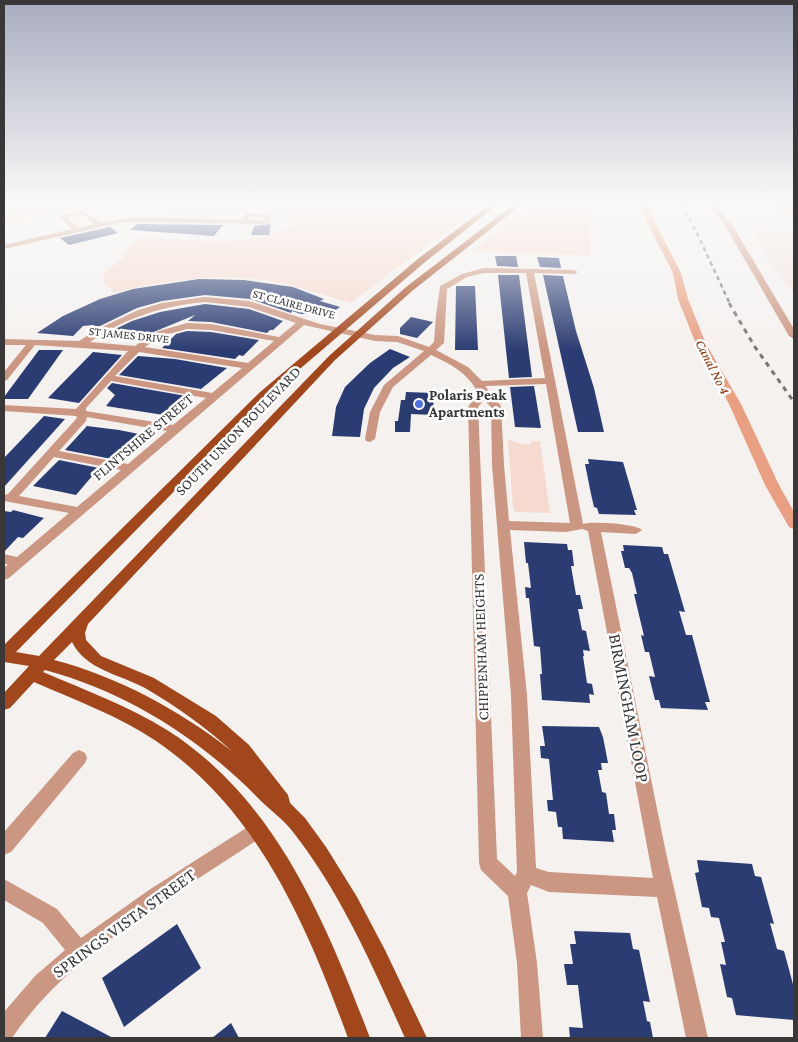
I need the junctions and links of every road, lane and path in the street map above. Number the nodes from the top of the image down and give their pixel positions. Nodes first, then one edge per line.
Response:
1 (430, 254) edge
2 (455, 254) edge
3 (745, 254) edge
4 (530, 270) junction
5 (574, 272) dead end
6 (302, 322) junction
7 (338, 330) junction
8 (358, 334) junction
9 (794, 336) edge
10 (281, 340) junction
11 (4, 342) edge
12 (33, 342) junction
13 (83, 343) junction
14 (138, 348) junction
15 (427, 351) junction
16 (250, 366) junction
17 (5, 375) edge
18 (108, 378) junction
19 (550, 381) junction
20 (482, 389) junction
21 (214, 397) junction
22 (4, 408) edge
23 (82, 413) junction
24 (176, 429) junction
25 (370, 439) dead end
26 (52, 453) junction
27 (131, 468) junction
28 (7, 498) edge
29 (79, 511) junction
30 (504, 525) junction
31 (585, 527) junction
32 (636, 530) dead end
33 (4, 559) edge
34 (19, 562) junction
35 (4, 575) edge
36 (81, 622) junction
37 (4, 655) edge
38 (37, 668) junction
39 (4, 703) edge
40 (79, 758) dead end
41 (301, 828) junction
42 (257, 830) junction
43 (4, 846) edge
44 (522, 883) junction
45 (664, 888) junction
46 (4, 889) edge
47 (79, 951) junction
48 (4, 1031) edge
49 (359, 1038) edge
50 (416, 1038) edge
51 (532, 1038) edge
52 (696, 1038) edge

1 - 7 main road, SOUTH UNION BOULEVARD
2 - 8 main road, SOUTH UNION BOULEVARD
3 - 9 street
4 - 5 street
4 - 15 street
4 - 19 street, BIRMINGHAM LOOP
6 - 7 street, ST CLAIRE DRIVE
6 - 10 street, FLINTSHIRE STREET
6 - 13 street, ST CLAIRE DRIVE
7 - 8 street, ST CLAIRE DRIVE
7 - 37 main road, SOUTH UNION BOULEVARD
8 - 15 street, CHIPPENHAM HEIGHTS
8 - 36 main road, SOUTH UNION BOULEVARD
10 - 14 street
10 - 16 street, FLINTSHIRE STREET
11 - 12 street, ST JAMES DRIVE
12 - 13 street, ST JAMES DRIVE
12 - 17 street
13 - 14 street, ST JAMES DRIVE
14 - 16 street, ST JAMES DRIVE
14 - 18 street
15 - 20 street, CHIPPENHAM HEIGHTS
15 - 25 street
16 - 21 street, FLINTSHIRE STREET
18 - 21 street
18 - 23 street
19 - 20 street
19 - 31 street, BIRMINGHAM LOOP
20 - 30 street, CHIPPENHAM HEIGHTS
20 - 44 street, CHIPPENHAM HEIGHTS
21 - 24 street, FLINTSHIRE STREET
22 - 23 street
23 - 24 street
23 - 26 street
24 - 27 street, FLINTSHIRE STREET
26 - 27 street
26 - 28 street
27 - 29 street, FLINTSHIRE STREET
28 - 29 street
29 - 34 street, FLINTSHIRE STREET
30 - 31 street
30 - 44 street, CHIPPENHAM HEIGHTS
31 - 32 street
31 - 45 street, BIRMINGHAM LOOP
33 - 34 street
34 - 35 street, FLINTSHIRE STREET
36 - 38 main road, SOUTH UNION BOULEVARD
36 - 41 main road
37 - 38 main road
38 - 39 main road, SOUTH UNION BOULEVARD
38 - 41 main road
38 - 42 main road
40 - 43 street
41 - 50 main road
42 - 47 street, SPRINGS VISTA STREET
42 - 49 main road
44 - 45 street
44 - 51 street, CHIPPENHAM HEIGHTS
45 - 52 street, BIRMINGHAM LOOP
46 - 47 street
47 - 48 street, SPRINGS VISTA STREET

